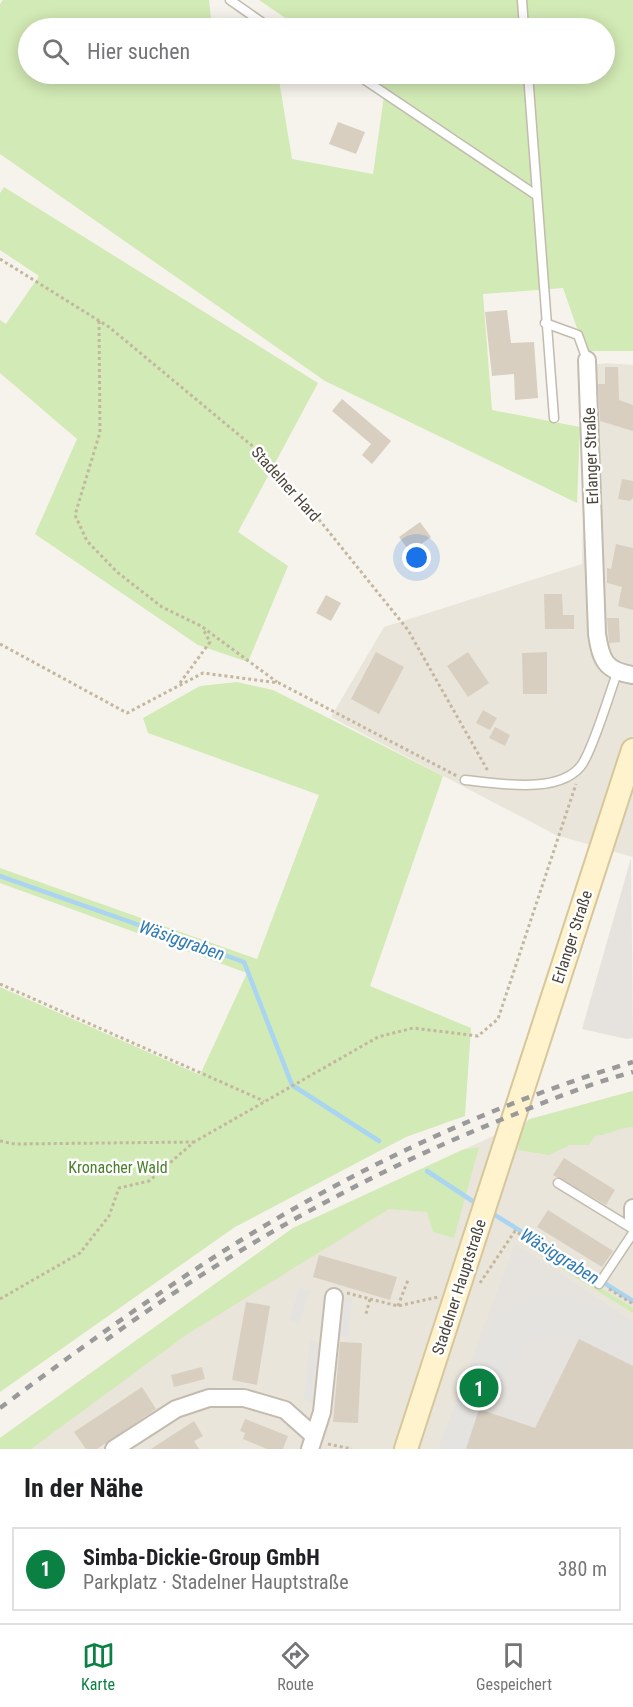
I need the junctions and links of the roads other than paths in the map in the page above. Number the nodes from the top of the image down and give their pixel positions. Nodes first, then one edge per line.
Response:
1 (230, 0) edge
2 (522, 0) edge
3 (256, 18) edge
4 (523, 18) edge
5 (371, 84) edge
6 (529, 84) edge
7 (536, 195) junction
8 (545, 323) junction
9 (588, 360) joint
10 (554, 418) dead end
11 (625, 674) edge
12 (633, 750) edge
13 (465, 780) road end
14 (513, 1124) joint
15 (558, 1183) dead end
16 (633, 1208) edge
17 (633, 1218) edge
18 (633, 1231) edge
19 (600, 1284) road end
20 (334, 1296) road end
21 (312, 1441) edge
22 (114, 1449) edge
23 (406, 1449) edge

1 - 3 lane
2 - 4 lane
5 - 7 lane
6 - 7 lane
7 - 8 lane
8 - 9 lane
8 - 10 lane
9 - 11 street, Erlanger Straße
11 - 13 lane
12 - 14 main road, Erlanger Straße
14 - 23 main road, Stadelner Hauptstraße
15 - 18 lane
16 - 17 street
18 - 19 lane
20 - 21 street
21 - 22 street

